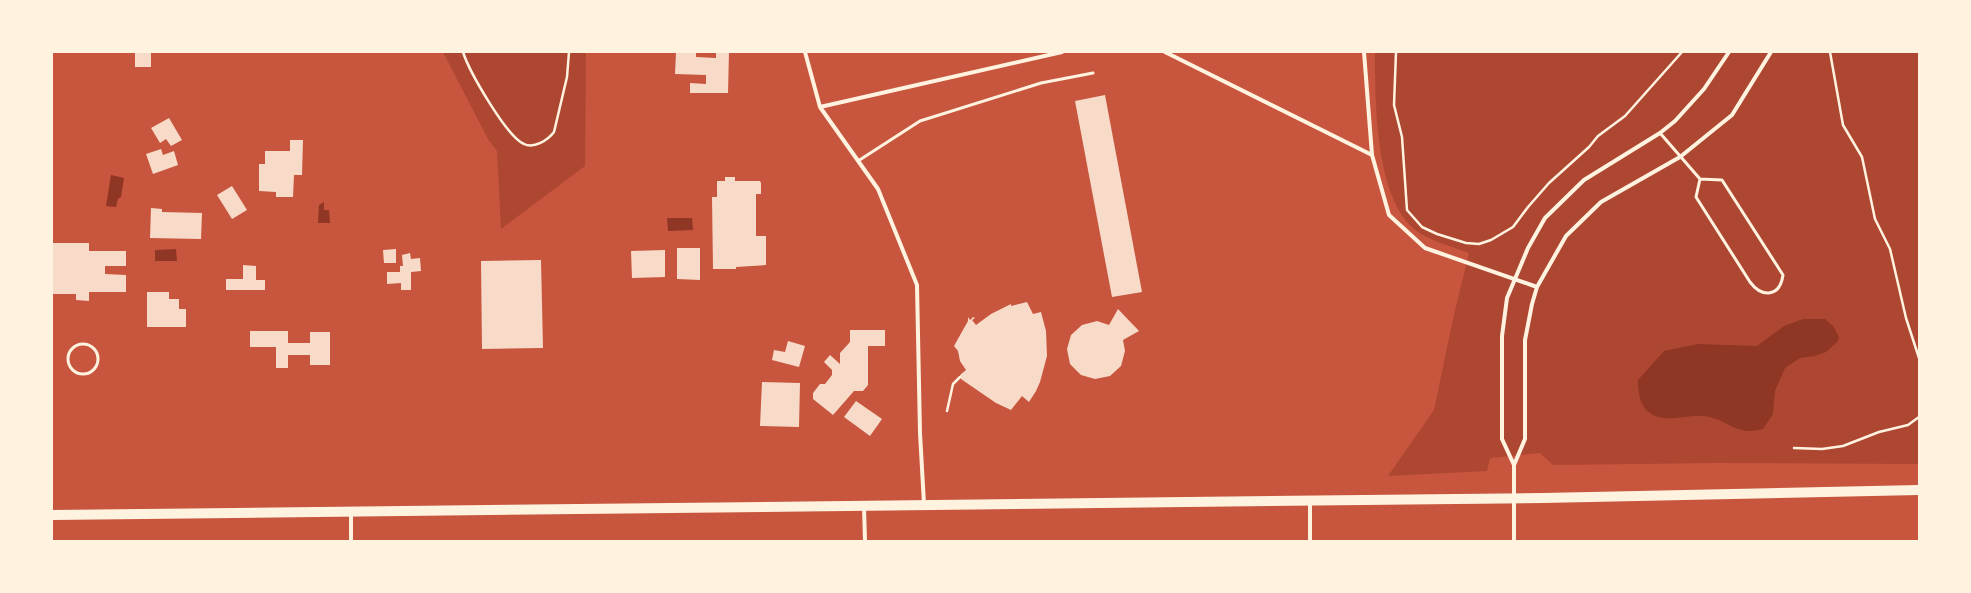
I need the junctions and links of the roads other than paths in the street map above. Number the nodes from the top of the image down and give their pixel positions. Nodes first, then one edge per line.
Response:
1 (805, 52) edge
2 (1062, 52) edge
3 (1165, 52) edge
4 (1364, 52) edge
5 (1729, 52) edge
6 (1771, 52) edge
7 (1093, 73) dead end
8 (820, 107) junction
9 (1660, 133) junction
10 (1372, 155) junction
11 (1680, 157) junction
12 (858, 161) junction
13 (1700, 179) junction
14 (1514, 280) junction
15 (1537, 287) junction
16 (83, 374) joint
17 (1514, 465) junction
18 (1919, 490) edge
19 (1514, 498) junction
20 (1310, 500) junction
21 (924, 505) junction
22 (864, 506) junction
23 (351, 512) junction
24 (52, 515) edge
25 (351, 541) edge
26 (865, 541) edge
27 (1310, 541) edge
28 (1514, 541) edge

1 - 8 street
2 - 8 street
3 - 10 street
4 - 10 street
5 - 9 street
6 - 11 street
7 - 12 lane
8 - 12 street
9 - 11 lane
9 - 14 street
10 - 14 street
11 - 13 lane
11 - 15 street
12 - 21 street
13 - 13 lane
14 - 15 street
14 - 17 street
15 - 17 street
16 - 16 lane
17 - 19 street
18 - 19 main road
19 - 20 main road
19 - 28 street
20 - 21 main road
20 - 27 street
21 - 22 main road
22 - 23 main road
22 - 26 street
23 - 24 main road
23 - 25 street

